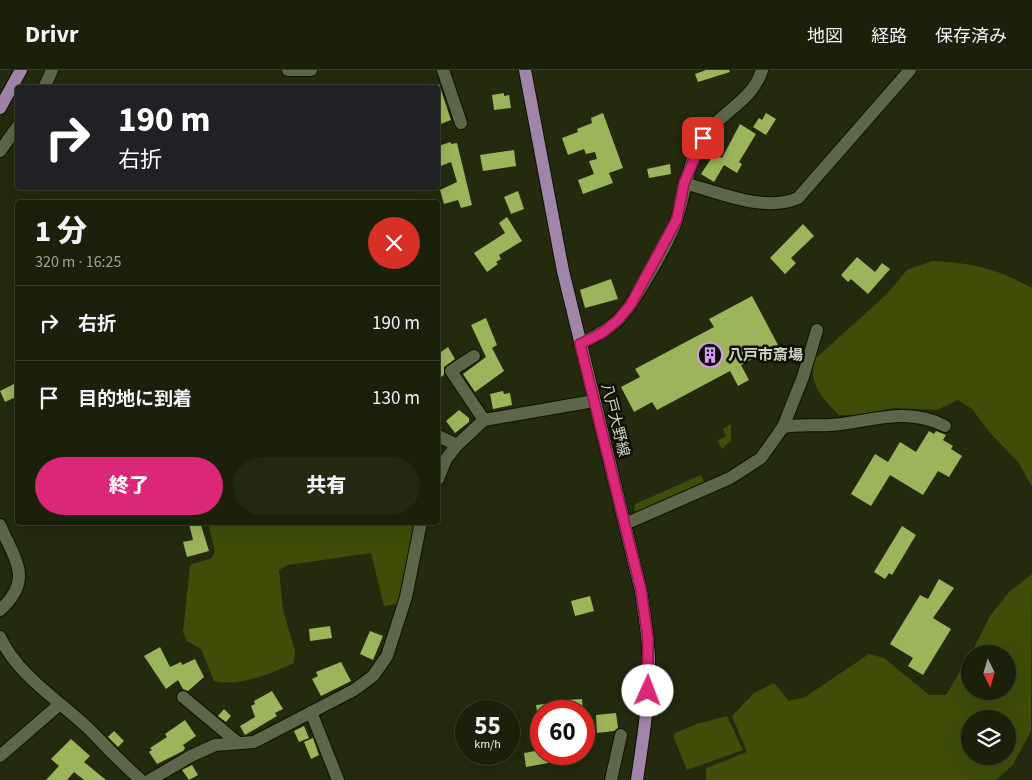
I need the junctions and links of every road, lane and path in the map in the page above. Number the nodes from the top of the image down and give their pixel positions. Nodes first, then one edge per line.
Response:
1 (21, 70) edge
2 (52, 70) edge
3 (288, 70) edge
4 (311, 70) edge
5 (444, 70) edge
6 (525, 70) edge
7 (762, 70) edge
8 (910, 70) edge
9 (45, 85) edge
10 (0, 108) edge
11 (461, 123) dead end
12 (15, 130) edge
13 (0, 151) edge
14 (684, 183) junction
15 (817, 330) dead end
16 (580, 344) junction
17 (474, 356) dead end
18 (594, 401) junction
19 (484, 420) junction
20 (945, 426) dead end
21 (783, 427) junction
22 (440, 437) edge
23 (457, 444) junction
24 (440, 474) edge
25 (624, 524) junction
26 (0, 525) edge
27 (420, 525) edge
28 (0, 610) edge
29 (0, 637) edge
30 (183, 697) dead end
31 (60, 704) junction
32 (311, 712) junction
33 (621, 735) dead end
34 (237, 742) junction
35 (0, 756) edge
36 (141, 780) edge
37 (150, 780) edge
38 (338, 780) edge
39 (611, 780) edge
40 (637, 780) edge

1 - 10 main road
2 - 9 street
3 - 4 street
5 - 11 street
6 - 16 main road, 八戸大野線
7 - 14 street
8 - 14 street
12 - 13 street
14 - 16 street
15 - 21 street
16 - 18 main road, 八戸大野線
17 - 19 street
18 - 19 street
18 - 25 main road, 八戸大野線
19 - 23 street
20 - 21 street
21 - 25 street
22 - 23 street
23 - 24 street
25 - 40 main road, 八戸大野線
26 - 28 street
27 - 32 street
29 - 31 street
30 - 34 street
31 - 35 street
31 - 36 street
32 - 34 street
32 - 38 street
33 - 39 street
34 - 37 street

